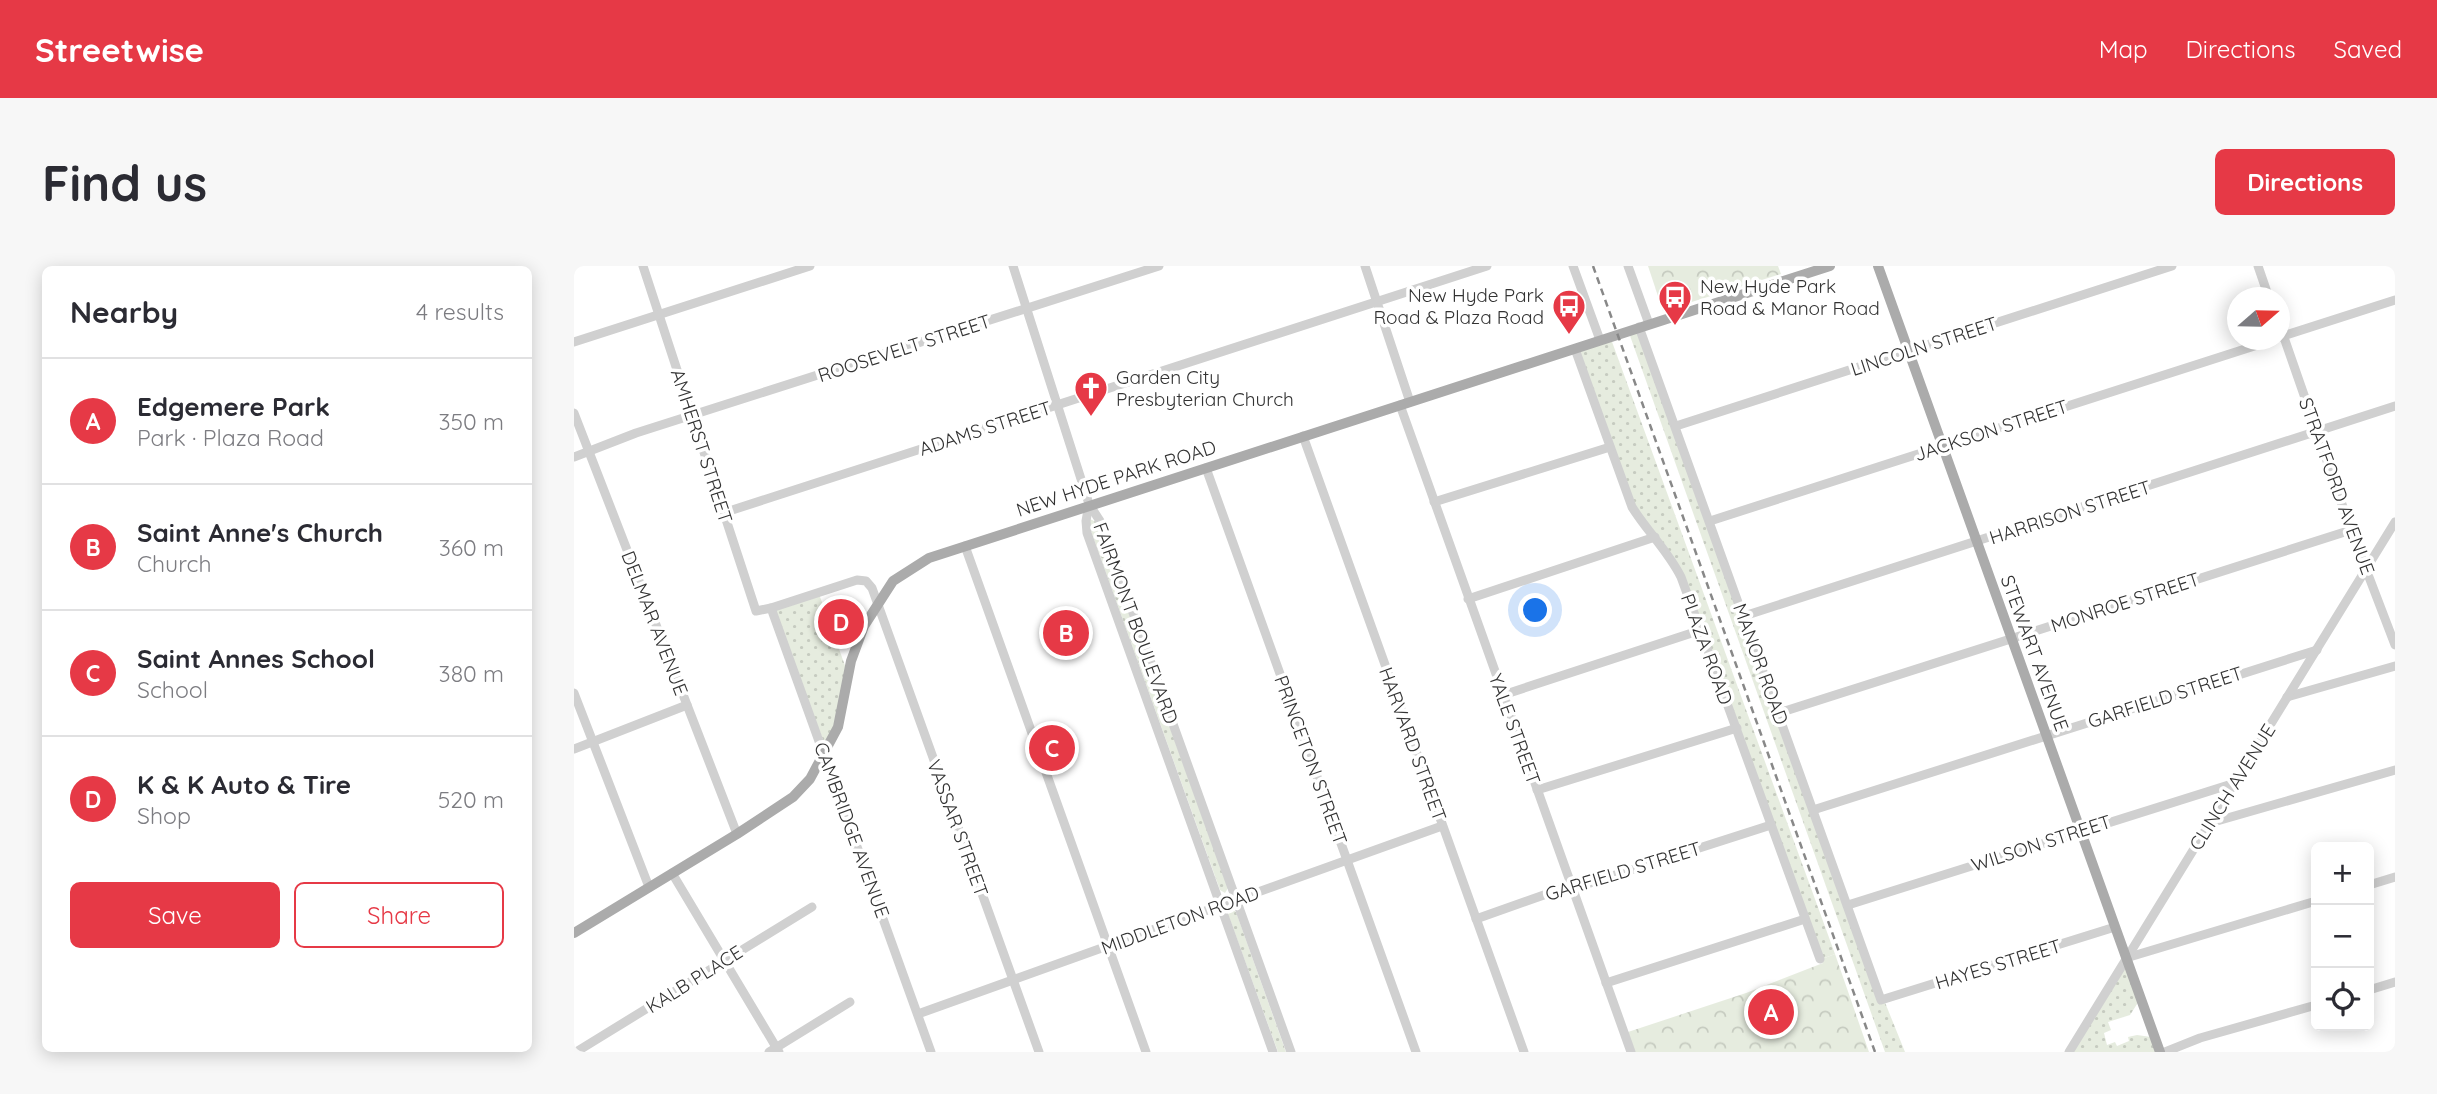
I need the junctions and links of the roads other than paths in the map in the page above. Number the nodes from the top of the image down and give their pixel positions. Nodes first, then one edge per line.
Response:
1 (643, 266) edge
2 (810, 266) edge
3 (1013, 266) edge
4 (1158, 266) edge
5 (1366, 266) edge
6 (1486, 266) edge
7 (1573, 266) edge
8 (1628, 266) edge
9 (1830, 266) edge
10 (1878, 266) edge
11 (2172, 266) edge
12 (2258, 266) edge
13 (2265, 287) edge
14 (2395, 300) edge
15 (1377, 302) junction
16 (1026, 309) junction
17 (659, 314) junction
18 (1644, 326) junction
19 (2290, 330) edge
20 (1600, 340) junction
21 (574, 342) edge
22 (1575, 349) junction
23 (2242, 350) edge
24 (2287, 350) edge
25 (1908, 351) junction
26 (1405, 403) junction
27 (1057, 405) junction
28 (2395, 406) edge
29 (574, 413) edge
30 (692, 416) junction
31 (1676, 426) junction
32 (2317, 432) junction
33 (1303, 436) junction
34 (1942, 446) junction
35 (1610, 447) junction
36 (589, 451) junction
37 (574, 457) edge
38 (1206, 468) junction
39 (1434, 502) junction
40 (1089, 504) junction
41 (723, 513) junction
42 (1710, 521) junction
43 (2393, 528) edge
44 (2351, 530) junction
45 (1654, 537) junction
46 (1977, 542) junction
47 (965, 545) junction
48 (2367, 568) junction
49 (1468, 599) junction
50 (877, 604) junction
51 (771, 608) junction
52 (1744, 616) junction
53 (1701, 631) junction
54 (2011, 639) junction
55 (2395, 645) edge
56 (2316, 650) junction
57 (2395, 666) edge
58 (574, 693) edge
59 (1503, 695) junction
60 (2287, 697) junction
61 (687, 705) junction
62 (1779, 713) junction
63 (1737, 728) junction
64 (2046, 735) junction
65 (593, 741) junction
66 (574, 749) edge
67 (825, 754) junction
68 (2395, 770) edge
69 (2235, 783) junction
70 (1537, 790) junction
71 (1813, 810) junction
72 (2210, 823) junction
73 (1771, 825) junction
74 (1442, 826) junction
75 (2080, 831) junction
76 (737, 834) junction
77 (1347, 860) junction
78 (672, 873) junction
79 (2395, 877) edge
80 (2374, 883) edge
81 (649, 887) junction
82 (1572, 887) junction
83 (1236, 900) junction
84 (2311, 902) edge
85 (1848, 905) junction
86 (1220, 906) junction
87 (812, 907) dead end
88 (1476, 919) junction
89 (1805, 919) junction
90 (2115, 927) junction
91 (574, 933) edge
92 (1108, 946) junction
93 (2126, 958) junction
94 (1820, 959) dead end
95 (723, 961) junction
96 (1013, 980) junction
97 (2395, 982) edge
98 (1606, 983) junction
99 (2374, 988) edge
100 (1881, 1000) joint
101 (850, 1002) dead end
102 (2311, 1006) edge
103 (918, 1014) junction
104 (775, 1050) edge
105 (576, 1052) edge
106 (931, 1052) edge
107 (1039, 1052) edge
108 (1146, 1052) edge
109 (1273, 1052) edge
110 (1291, 1052) edge
111 (1416, 1052) edge
112 (1524, 1052) edge
113 (1631, 1052) edge
114 (2069, 1052) edge
115 (2162, 1052) edge

1 - 17 street, AMHERST STREET
2 - 17 street
3 - 16 street
4 - 16 street, ROOSEVELT STREET
5 - 15 street, YALE STREET
6 - 15 street, ADAMS STREET
7 - 20 street
8 - 18 street, MANOR ROAD
9 - 18 main road, NEW HYDE PARK ROAD
10 - 25 main road, STEWART AVENUE
11 - 25 street, LINCOLN STREET
12 - 13 street
14 - 19 street
15 - 26 street, YALE STREET
15 - 27 street, ADAMS STREET
16 - 27 street
16 - 30 street, ROOSEVELT STREET
17 - 21 street
17 - 30 street, AMHERST STREET
18 - 20 main road, NEW HYDE PARK ROAD
18 - 31 street, MANOR ROAD
20 - 22 main road, NEW HYDE PARK ROAD
22 - 26 main road, NEW HYDE PARK ROAD
22 - 35 street, PLAZA ROAD
23 - 34 street, JACKSON STREET
24 - 32 street, STRATFORD AVENUE
25 - 31 street, LINCOLN STREET
25 - 34 main road, STEWART AVENUE
26 - 33 main road, NEW HYDE PARK ROAD
26 - 39 street, YALE STREET
27 - 40 street
27 - 41 street, ADAMS STREET
28 - 32 street, HARRISON STREET
29 - 36 street, DELMAR AVENUE
30 - 36 street, ROOSEVELT STREET
30 - 41 street, AMHERST STREET
31 - 42 street, MANOR ROAD
32 - 44 street, STRATFORD AVENUE
32 - 46 street, HARRISON STREET
33 - 38 main road, NEW HYDE PARK ROAD
33 - 74 street, HARVARD STREET
34 - 42 street, JACKSON STREET
34 - 46 main road, STEWART AVENUE
35 - 39 street
35 - 45 street, PLAZA ROAD
36 - 37 street, ROOSEVELT STREET
36 - 61 street, DELMAR AVENUE
38 - 40 main road, NEW HYDE PARK ROAD
38 - 77 street, PRINCETON STREET
39 - 49 street, YALE STREET
40 - 47 main road, NEW HYDE PARK ROAD
40 - 83 street, FAIRMONT BOULEVARD
40 - 86 street, FAIRMONT BOULEVARD
41 - 51 street, AMHERST STREET
42 - 52 street, MANOR ROAD
43 - 48 street, CLINCH AVENUE
44 - 48 street, STRATFORD AVENUE
44 - 54 street, MONROE STREET
45 - 49 street
45 - 53 street, PLAZA ROAD
46 - 52 street, HARRISON STREET
46 - 54 main road, STEWART AVENUE
47 - 50 main road, NEW HYDE PARK ROAD
47 - 92 street
48 - 55 street, STRATFORD AVENUE
48 - 56 street, CLINCH AVENUE
49 - 59 street, YALE STREET
50 - 51 street
50 - 67 main road, NEW HYDE PARK ROAD
50 - 96 street, VASSAR STREET
51 - 67 street, CAMBRIDGE AVENUE
52 - 62 street, MANOR ROAD
53 - 59 street
53 - 63 street, PLAZA ROAD
54 - 62 street, MONROE STREET
54 - 64 main road, STEWART AVENUE
56 - 60 street, CLINCH AVENUE
56 - 64 street, GARFIELD STREET
57 - 60 street
58 - 65 street
59 - 70 street, YALE STREET
60 - 69 street, CLINCH AVENUE
61 - 65 street
61 - 76 street, DELMAR AVENUE
62 - 71 street, MANOR ROAD
63 - 70 street
63 - 73 street, PLAZA ROAD
64 - 71 street, GARFIELD STREET
64 - 75 main road, STEWART AVENUE
65 - 66 street
65 - 81 street
67 - 76 main road, NEW HYDE PARK ROAD
67 - 103 street, CAMBRIDGE AVENUE
68 - 72 street
69 - 72 street, CLINCH AVENUE
69 - 75 street, WILSON STREET
70 - 82 street, YALE STREET
71 - 85 street, MANOR ROAD
72 - 93 street, CLINCH AVENUE
73 - 82 street, GARFIELD STREET
73 - 89 street, PLAZA ROAD
74 - 77 street, MIDDLETON ROAD
74 - 88 street, HARVARD STREET
75 - 85 street, WILSON STREET
75 - 90 main road, STEWART AVENUE
76 - 78 main road, NEW HYDE PARK ROAD
77 - 83 street, MIDDLETON ROAD
77 - 111 street, PRINCETON STREET
78 - 81 main road, NEW HYDE PARK ROAD
78 - 95 street
79 - 80 street
81 - 91 main road, NEW HYDE PARK ROAD
82 - 88 street, GARFIELD STREET
82 - 98 street, YALE STREET
83 - 86 street, MIDDLETON ROAD
83 - 110 street, FAIRMONT BOULEVARD
84 - 93 street
85 - 100 street, MANOR ROAD
86 - 92 street, MIDDLETON ROAD
86 - 109 street, FAIRMONT BOULEVARD
87 - 95 street, KALB PLACE
88 - 112 street, HARVARD STREET
89 - 94 street, PLAZA ROAD
89 - 98 street
90 - 93 main road, STEWART AVENUE
90 - 100 street, HAYES STREET
92 - 96 street, MIDDLETON ROAD
92 - 108 street
93 - 114 street, CLINCH AVENUE
93 - 115 main road, STEWART AVENUE
95 - 104 street
95 - 105 street, KALB PLACE
96 - 103 street, MIDDLETON ROAD
96 - 107 street, VASSAR STREET
97 - 99 street
98 - 113 street, YALE STREET
101 - 104 street
102 - 115 street
103 - 106 street, CAMBRIDGE AVENUE

